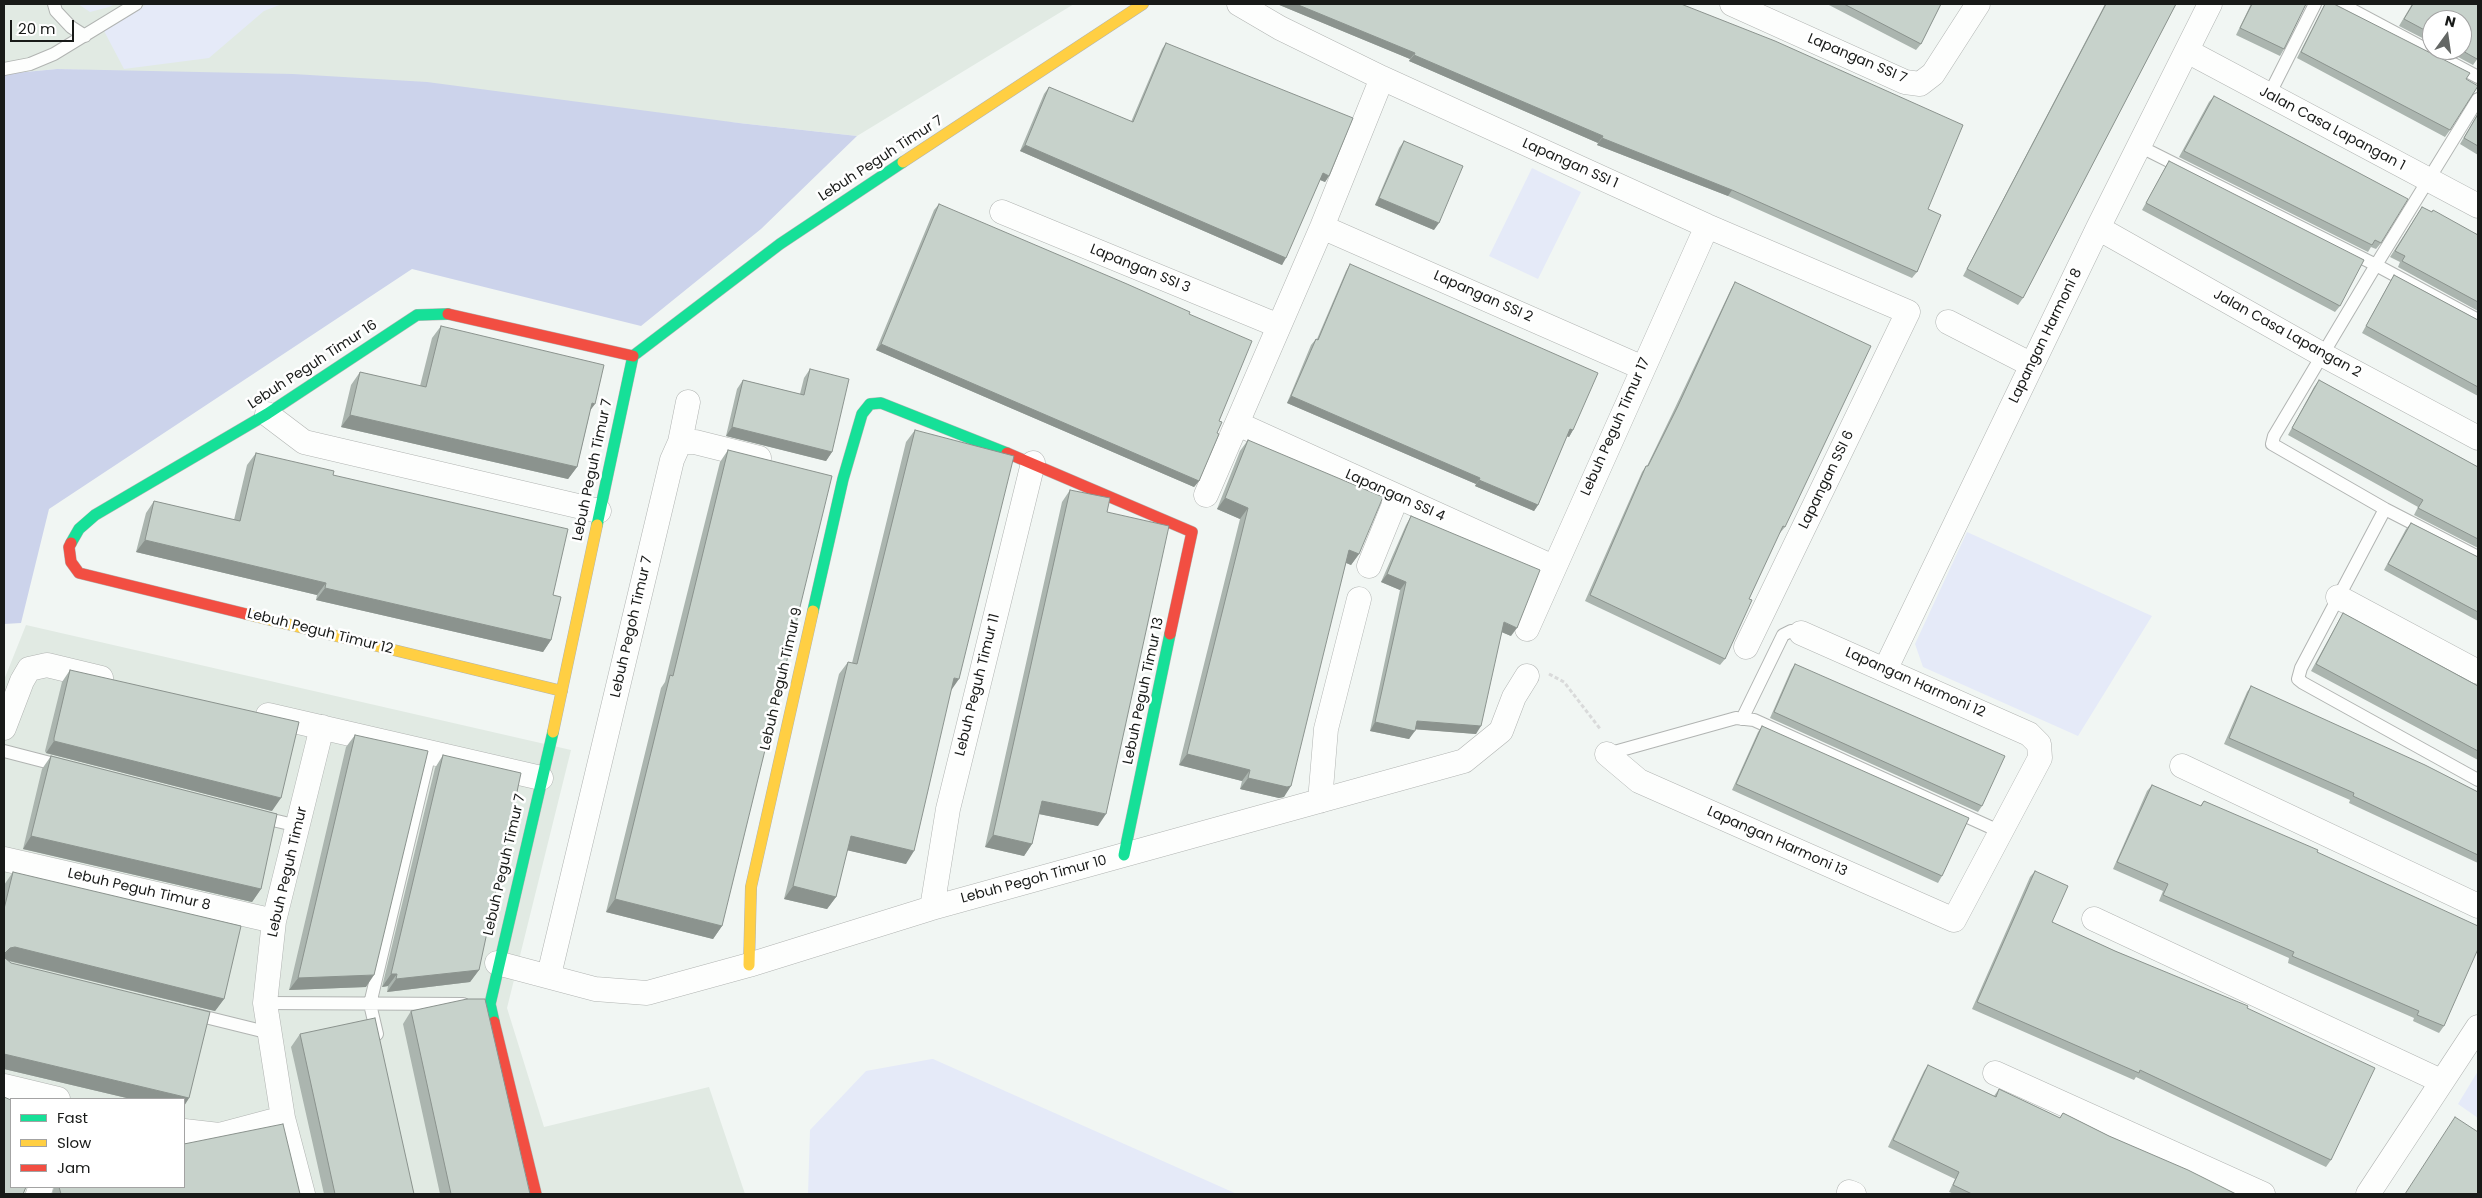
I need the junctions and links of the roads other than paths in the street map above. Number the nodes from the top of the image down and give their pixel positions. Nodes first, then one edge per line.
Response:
1 (54, 4) edge
2 (136, 4) edge
3 (1144, 4) edge
4 (1238, 4) edge
5 (1732, 4) edge
6 (1978, 4) edge
7 (2210, 4) edge
8 (2315, 4) edge
9 (2341, 4) edge
10 (85, 36) junction
11 (2186, 51) junction
12 (4, 69) edge
13 (2478, 77) edge
14 (1382, 78) junction
15 (2268, 95) junction
16 (2478, 99) edge
17 (2139, 146) junction
18 (2428, 180) junction
19 (2478, 206) edge
20 (1002, 212) dead end
21 (1707, 226) junction
22 (1322, 227) junction
23 (2098, 228) junction
24 (2376, 265) junction
25 (1908, 312) joint
26 (2478, 320) edge
27 (1948, 322) dead end
28 (1278, 326) junction
29 (2323, 354) junction
30 (633, 356) junction
31 (2032, 365) junction
32 (1643, 368) junction
33 (688, 402) dead end
34 (267, 414) junction
35 (1238, 424) junction
36 (2478, 438) edge
37 (680, 442) junction
38 (778, 462) edge
39 (1033, 463) junction
40 (1206, 495) dead end
41 (1397, 497) junction
42 (2385, 509) junction
43 (599, 512) junction
44 (2478, 557) edge
45 (1369, 566) dead end
46 (1553, 567) junction
47 (79, 573) joint
48 (2338, 597) junction
49 (1359, 599) dead end
50 (1527, 629) dead end
51 (1801, 633) joint
52 (1746, 648) dead end
53 (1885, 670) junction
54 (2478, 672) edge
55 (1527, 676) road end
56 (123, 683) edge
57 (562, 691) junction
58 (246, 710) edge
59 (1742, 719) junction
60 (4, 728) edge
61 (322, 728) junction
62 (4, 751) edge
63 (430, 752) junction
64 (1607, 754) joint
65 (2182, 766) dead end
66 (70, 768) edge
67 (541, 778) junction
68 (2478, 780) edge
69 (1320, 801) junction
70 (251, 814) edge
71 (298, 826) junction
72 (2002, 832) junction
73 (1124, 855) junction
74 (4, 859) edge
75 (2478, 906) edge
76 (932, 908) junction
77 (2094, 919) dead end
78 (274, 921) junction
79 (497, 963) junction
80 (749, 966) junction
81 (549, 975) junction
82 (265, 1003) junction
83 (370, 1004) junction
84 (490, 1004) junction
85 (184, 1012) edge
86 (2478, 1027) edge
87 (270, 1033) junction
88 (379, 1042) edge
89 (1995, 1073) dead end
90 (2441, 1081) junction
91 (4, 1086) edge
92 (54, 1098) edge
93 (283, 1118) junction
94 (185, 1131) edge
95 (302, 1194) edge
96 (536, 1194) edge
97 (2263, 1194) edge
98 (2368, 1194) edge

1 - 10 lane
2 - 10 lane
3 - 30 street, Lebuh Peguh Timur 7
4 - 14 street, Lapangan SSI 1
5 - 6 street, Lapangan SSI 7
7 - 11 street, Lapangan Harmoni 8
8 - 15 lane
9 - 13 lane
10 - 12 lane
11 - 15 street, Jalan Casa Lapangan 1
11 - 17 street, Lapangan Harmoni 8
14 - 21 street, Lapangan SSI 1
14 - 22 street
15 - 18 street, Jalan Casa Lapangan 1
16 - 18 lane
17 - 23 street, Lapangan Harmoni 8
17 - 24 lane
18 - 19 street, Jalan Casa Lapangan 1
18 - 24 lane
20 - 28 street, Lapangan SSI 3
21 - 25 street, Lapangan SSI 1
21 - 32 street, Lebuh Peguh Timur 17
22 - 28 street
22 - 32 street, Lapangan SSI 2
23 - 29 street, Jalan Casa Lapangan 2
23 - 31 street, Lapangan Harmoni 8
24 - 26 lane
24 - 29 lane
25 - 52 street, Lapangan SSI 6
27 - 31 street
28 - 35 street
29 - 36 street, Jalan Casa Lapangan 2
29 - 42 lane
30 - 34 street, Lebuh Peguh Timur 16
30 - 43 street, Lebuh Peguh Timur 7
31 - 53 street, Lapangan Harmoni 8
32 - 46 street, Lebuh Peguh Timur 17
33 - 37 street, Lebuh Pegoh Timur 7
34 - 43 street
34 - 47 street, Lebuh Peguh Timur 16
35 - 40 street
35 - 41 street, Lapangan SSI 4
37 - 38 street
37 - 81 street, Lebuh Pegoh Timur 7
39 - 73 street, Lebuh Peguh Timur 13
39 - 76 street, Lebuh Peguh Timur 11
39 - 80 street, Lebuh Peguh Timur 9
41 - 45 street
41 - 46 street, Lapangan SSI 4
42 - 44 lane
42 - 48 lane
43 - 57 street, Lebuh Peguh Timur 7
46 - 50 street, Lebuh Peguh Timur 17
47 - 57 street, Lebuh Peguh Timur 12
48 - 54 street
48 - 68 lane
49 - 69 street
51 - 53 street, Lapangan Harmoni 12
51 - 59 lane
53 - 72 street, Lapangan Harmoni 12
55 - 69 street, Lebuh Pegoh Timur 10
56 - 60 street
57 - 67 street, Lebuh Peguh Timur 7
58 - 61 street
59 - 64 lane
59 - 72 lane
61 - 63 street
61 - 71 street, Lebuh Peguh Timur
62 - 66 lane
63 - 67 street
63 - 83 lane
64 - 72 street, Lapangan Harmoni 13
65 - 75 street
67 - 79 street, Lebuh Peguh Timur 7
69 - 73 street, Lebuh Pegoh Timur 10
70 - 71 lane
71 - 78 street, Lebuh Peguh Timur
73 - 76 street, Lebuh Pegoh Timur 10
74 - 78 street, Lebuh Peguh Timur 8
76 - 80 street, Lebuh Pegoh Timur 10
77 - 90 street
78 - 82 street, Lebuh Peguh Timur
79 - 81 street, Lebuh Pegoh Timur 10
79 - 84 street, Lebuh Peguh Timur 7
80 - 81 street, Lebuh Pegoh Timur 10
82 - 83 lane
82 - 87 street, Lebuh Peguh Timur
83 - 84 lane
83 - 88 lane
84 - 96 street, Lebuh Peguh Timur 7
85 - 87 lane
86 - 90 street
87 - 93 street, Lebuh Peguh Timur
89 - 97 street
90 - 98 street
91 - 92 street
93 - 94 street
93 - 95 street, Lebuh Peguh Timur

